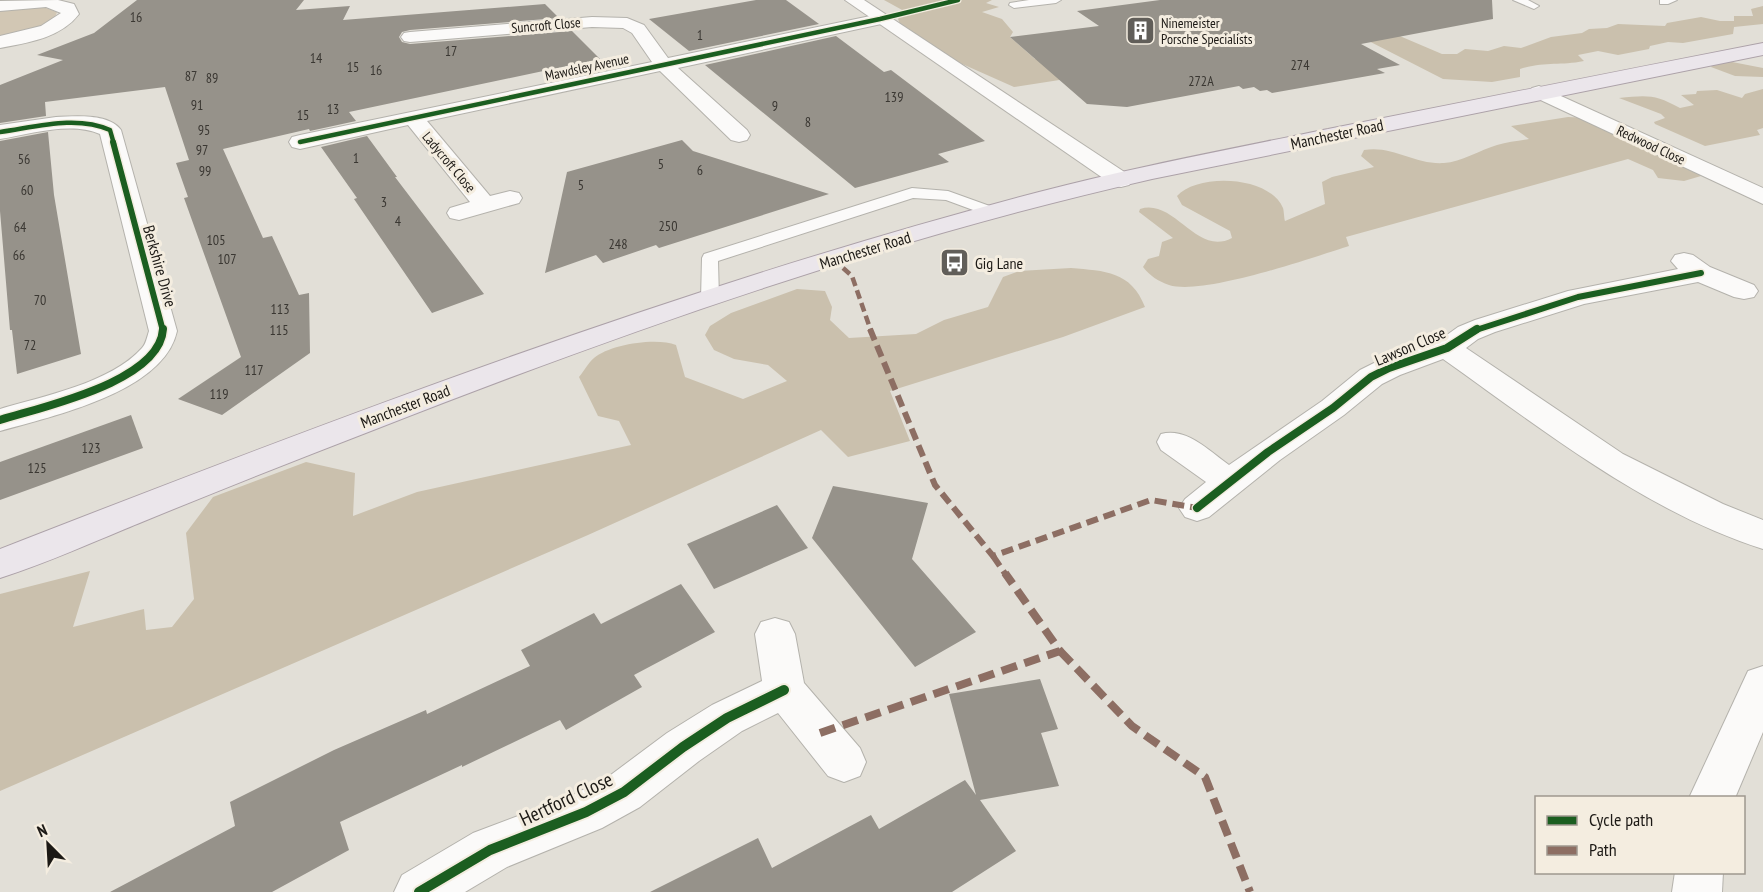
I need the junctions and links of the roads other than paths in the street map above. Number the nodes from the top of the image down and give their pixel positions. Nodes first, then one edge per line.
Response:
1 (853, 0) edge
2 (1056, 0) edge
3 (1518, 0) edge
4 (29, 1) edge
5 (1014, 5) dead end
6 (0, 6) edge
7 (1534, 6) dead end
8 (880, 19) junction
9 (387, 39) dead end
10 (0, 42) edge
11 (1763, 49) edge
12 (663, 64) junction
13 (1539, 92) junction
14 (413, 118) junction
15 (760, 130) dead end
16 (0, 132) edge
17 (739, 135) junction
18 (717, 141) dead end
19 (300, 142) dead end
20 (1121, 180) junction
21 (1763, 197) edge
22 (510, 198) dead end
23 (485, 205) junction
24 (992, 212) junction
25 (459, 213) dead end
26 (1674, 254) dead end
27 (1701, 273) junction
28 (1744, 291) dead end
29 (710, 299) junction
30 (1447, 348) junction
31 (0, 420) edge
32 (1173, 442) dead end
33 (1231, 483) junction
34 (1197, 508) dead end
35 (1763, 535) edge
36 (0, 564) edge
37 (775, 634) dead end
38 (1763, 684) edge
39 (784, 690) junction
40 (844, 762) dead end
41 (1713, 796) edge
42 (1699, 874) edge
43 (419, 892) edge
44 (1697, 892) edge

1 - 8 street
2 - 5 lane
3 - 7 lane
4 - 6 street
4 - 10 street
8 - 12 street, Mawdsley Avenue
8 - 20 street
9 - 12 street, Suncroft Close
11 - 13 main road, Manchester Road
12 - 14 street, Mawdsley Avenue
12 - 17 street, Suncroft Close
13 - 20 main road, Manchester Road
13 - 21 street, Redwood Close
14 - 19 street, Mawdsley Avenue
14 - 23 street, Ladycroft Close
15 - 17 street
16 - 31 street, Berkshire Drive
17 - 18 street
20 - 24 main road, Manchester Road
22 - 23 street, Ladycroft Close
23 - 25 street, Ladycroft Close
24 - 29 main road, Manchester Road
24 - 29 lane
26 - 27 street
27 - 28 street
27 - 30 street, Lawson Close
29 - 36 main road, Manchester Road
30 - 33 street, Lawson Close
30 - 35 street, Lawson Close
32 - 33 street
33 - 34 street, Lawson Close
37 - 39 street
38 - 41 street
39 - 40 street
39 - 43 street, Hertford Close
42 - 44 street

